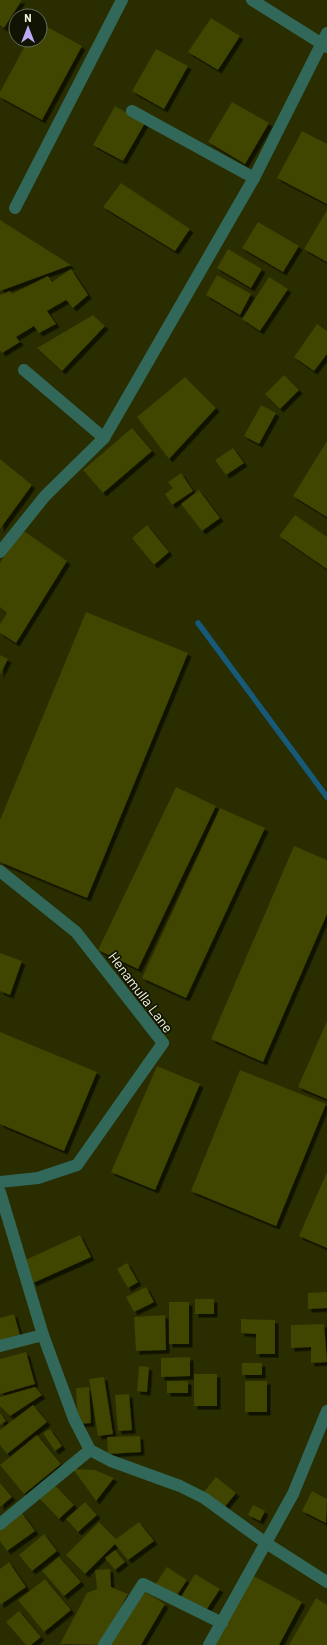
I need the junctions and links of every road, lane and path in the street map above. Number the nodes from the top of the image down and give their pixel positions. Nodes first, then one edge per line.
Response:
1 (122, 0) edge
2 (252, 0) edge
3 (327, 33) edge
4 (324, 46) edge
5 (132, 111) dead end
6 (254, 178) junction
7 (15, 208) dead end
8 (24, 370) dead end
9 (104, 438) junction
10 (0, 552) edge
11 (0, 871) edge
12 (0, 1182) edge
13 (0, 1192) edge
14 (43, 1336) junction
15 (0, 1346) edge
16 (327, 1411) edge
17 (90, 1450) junction
18 (0, 1524) edge
19 (266, 1543) junction
20 (327, 1582) edge
21 (222, 1623) junction
22 (104, 1645) edge
23 (209, 1645) edge

1 - 7 street
2 - 4 street
3 - 4 street
4 - 6 street
5 - 6 street
6 - 9 street
8 - 9 street
9 - 10 street
11 - 12 street, Henamulla Lane
13 - 14 street
14 - 15 street
14 - 17 street
16 - 19 street
17 - 18 street
17 - 19 street
19 - 20 street
19 - 21 street
21 - 22 street
21 - 23 street

